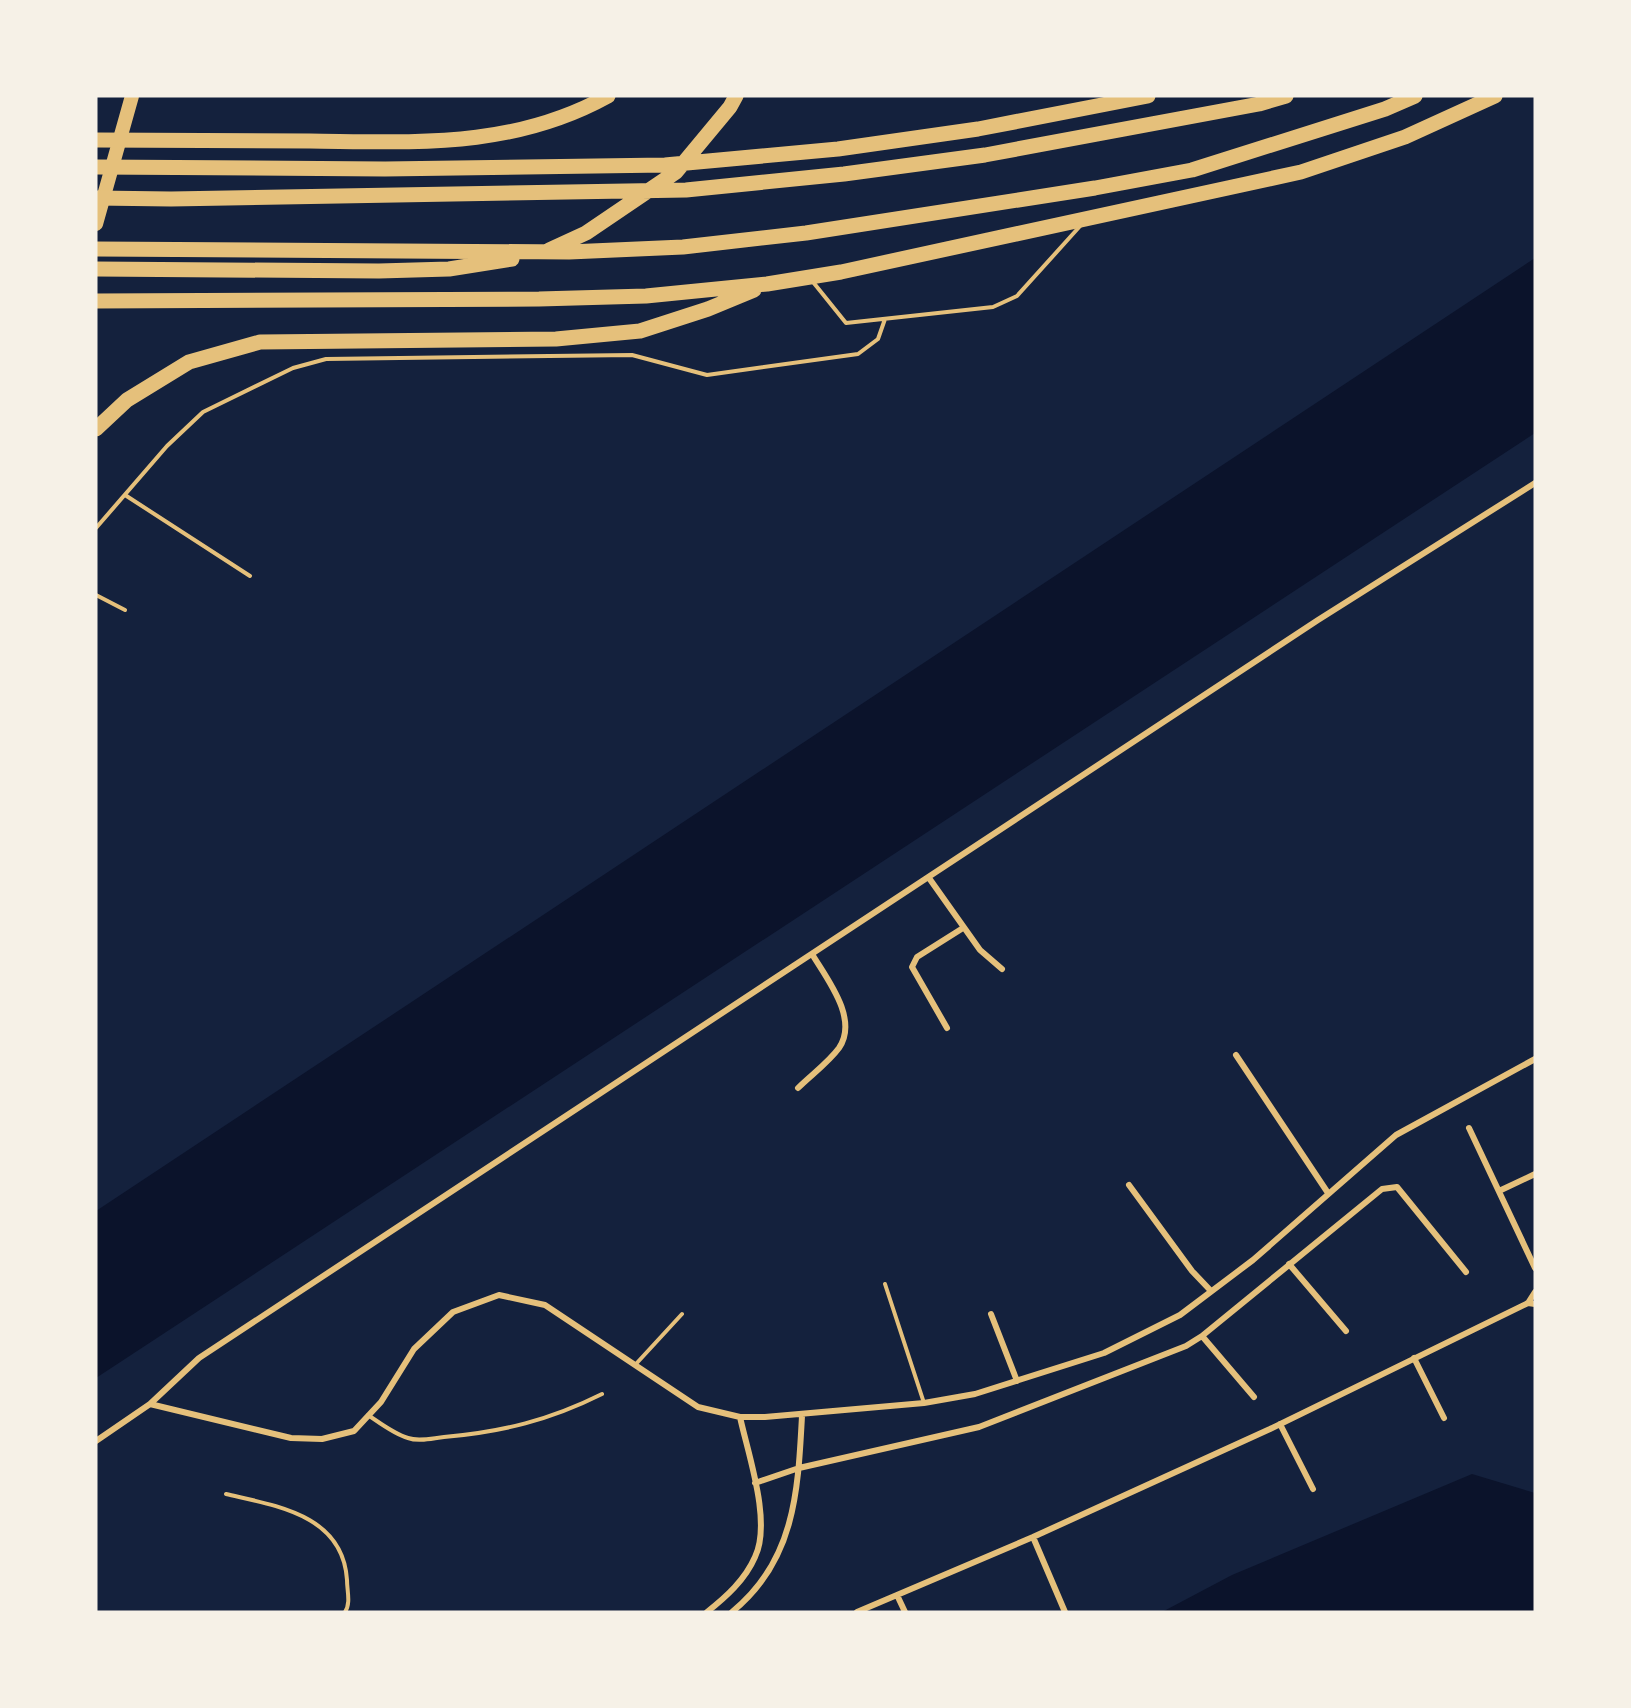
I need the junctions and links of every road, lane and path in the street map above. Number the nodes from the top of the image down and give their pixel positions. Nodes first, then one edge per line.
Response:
1 (132, 96) edge
2 (608, 96) edge
3 (736, 96) edge
4 (1148, 96) edge
5 (1286, 96) edge
6 (1415, 96) edge
7 (1496, 96) edge
8 (96, 140) edge
9 (96, 166) edge
10 (96, 198) edge
11 (1085, 220) junction
12 (96, 224) edge
13 (96, 249) edge
14 (96, 269) edge
15 (810, 277) junction
16 (767, 284) junction
17 (96, 301) edge
18 (885, 319) junction
19 (96, 429) edge
20 (1535, 483) edge
21 (125, 495) junction
22 (96, 528) edge
23 (250, 576) dead end
24 (96, 595) edge
25 (125, 610) dead end
26 (929, 878) junction
27 (963, 928) junction
28 (812, 954) junction
29 (1002, 969) dead end
30 (947, 1028) dead end
31 (1236, 1055) dead end
32 (1535, 1059) edge
33 (798, 1088) dead end
34 (1469, 1128) dead end
35 (1535, 1174) edge
36 (1129, 1185) dead end
37 (1499, 1191) junction
38 (1328, 1193) junction
39 (1289, 1264) junction
40 (1535, 1268) edge
41 (1466, 1272) dead end
42 (885, 1284) dead end
43 (1211, 1291) junction
44 (1535, 1292) edge
45 (1532, 1303) edge
46 (682, 1314) dead end
47 (991, 1314) dead end
48 (1346, 1331) dead end
49 (1202, 1336) junction
50 (1414, 1358) junction
51 (634, 1366) junction
52 (1017, 1380) junction
53 (602, 1394) dead end
54 (1254, 1397) dead end
55 (924, 1403) junction
56 (150, 1404) junction
57 (368, 1415) junction
58 (802, 1416) junction
59 (740, 1417) junction
60 (1444, 1418) dead end
61 (1280, 1424) junction
62 (96, 1441) edge
63 (799, 1468) junction
64 (755, 1483) junction
65 (1313, 1489) dead end
66 (226, 1494) dead end
67 (1033, 1537) junction
68 (897, 1595) junction
69 (345, 1612) edge
70 (707, 1612) edge
71 (732, 1612) edge
72 (857, 1612) edge
73 (905, 1612) edge
74 (1065, 1612) edge

1 - 12 main road
2 - 8 highway
3 - 14 highway
4 - 9 highway
5 - 10 highway
6 - 13 highway
7 - 11 highway
11 - 15 highway
11 - 18 lane
15 - 16 highway
15 - 18 lane
16 - 17 highway
16 - 19 highway
18 - 21 lane
20 - 26 street
21 - 22 lane
21 - 23 lane
24 - 25 lane
26 - 27 street
26 - 28 street
27 - 29 street
27 - 30 street
28 - 33 street
28 - 56 street
31 - 38 street
32 - 38 street
34 - 37 street
35 - 37 street
36 - 43 street
37 - 40 street
38 - 43 street
39 - 41 street
39 - 48 street
39 - 49 street
42 - 55 lane
43 - 52 street
44 - 45 street
45 - 50 street
46 - 51 lane
47 - 52 street
49 - 54 street
49 - 63 street
50 - 60 street
50 - 61 street
51 - 57 street
51 - 59 street
52 - 55 street
53 - 57 lane
55 - 58 street
56 - 57 street
56 - 62 street
58 - 59 street
58 - 63 street
59 - 64 street
61 - 65 street
61 - 67 street
63 - 64 street
63 - 71 street
64 - 70 street
66 - 69 lane
67 - 68 street
67 - 74 street
68 - 72 street
68 - 73 street

